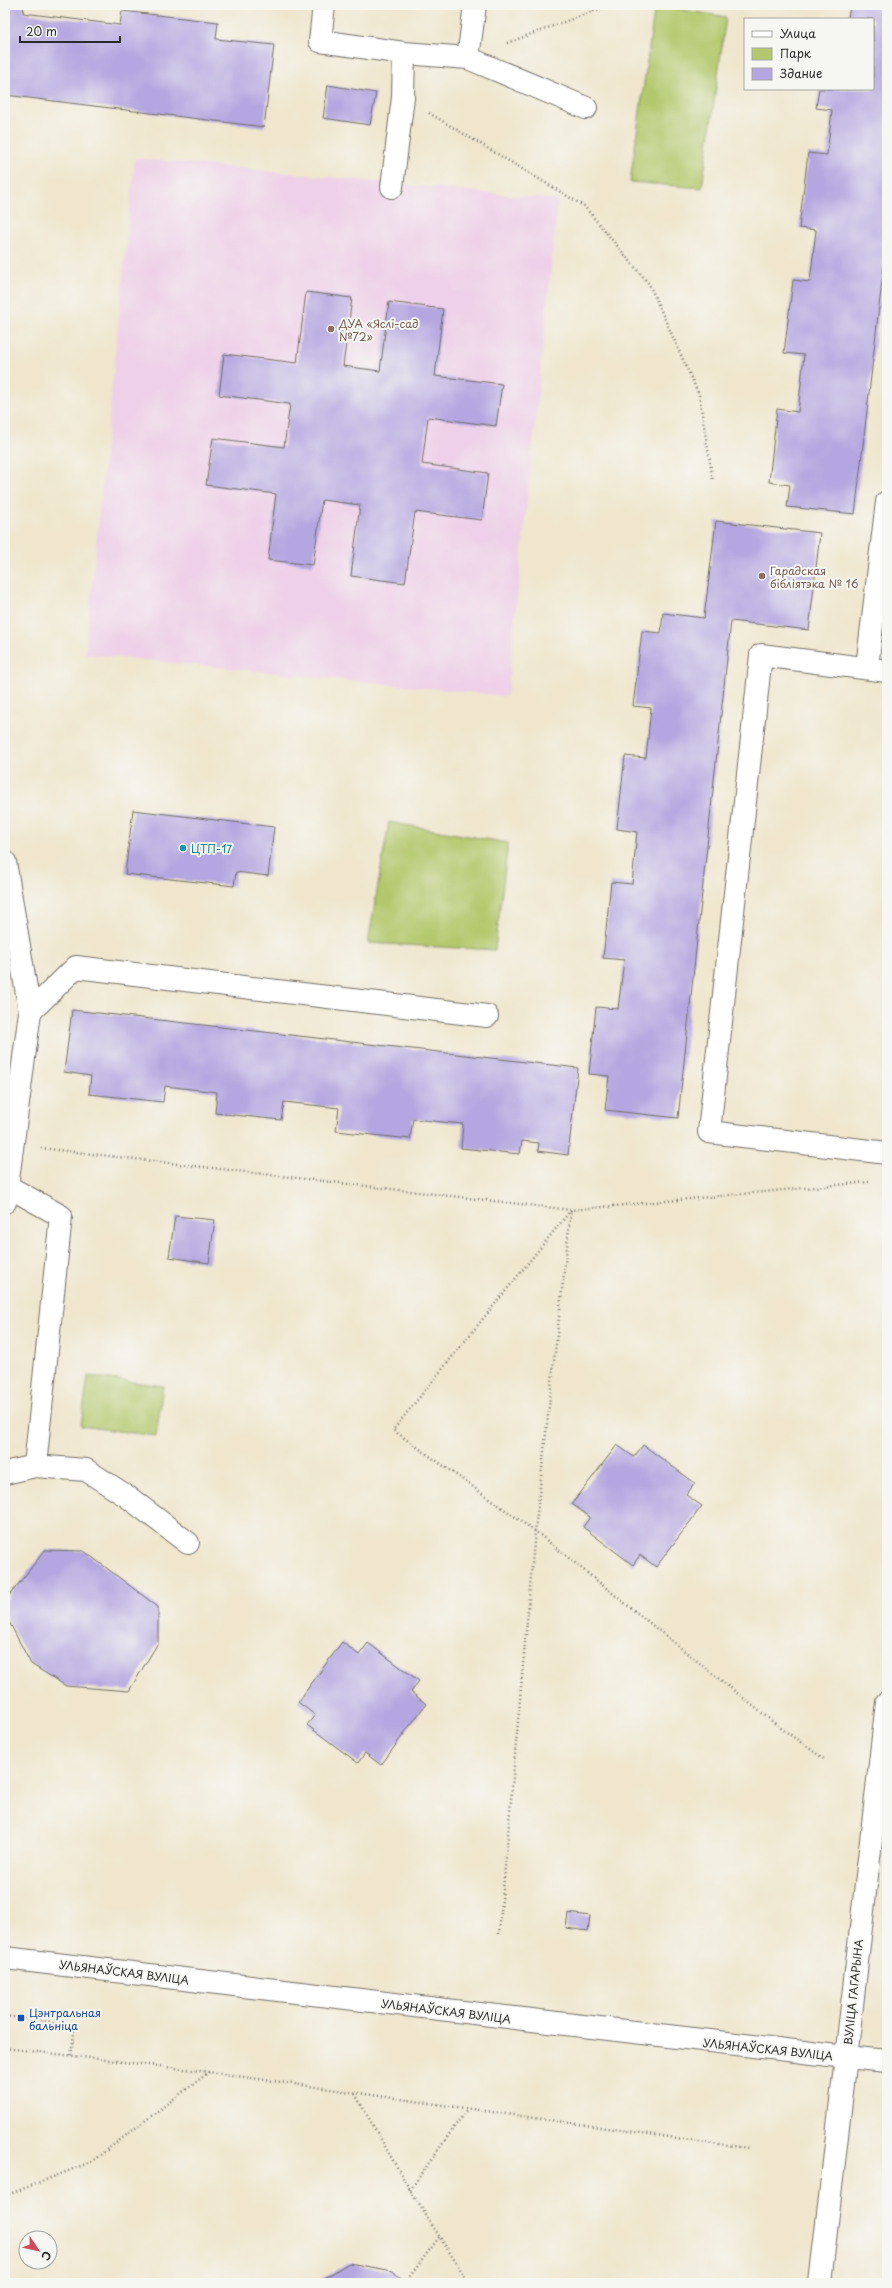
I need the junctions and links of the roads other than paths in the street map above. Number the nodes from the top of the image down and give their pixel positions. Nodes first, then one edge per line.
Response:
1 (324, 5) edge
2 (475, 5) edge
3 (404, 53) junction
4 (468, 58) junction
5 (586, 108) dead end
6 (392, 187) dead end
7 (887, 502) edge
8 (877, 669) edge
9 (5, 862) edge
10 (30, 1012) junction
11 (487, 1016) dead end
12 (887, 1153) edge
13 (6, 1194) edge
14 (34, 1466) junction
15 (5, 1473) edge
16 (188, 1543) dead end
17 (887, 1702) edge
18 (5, 1958) edge
19 (846, 2057) junction
20 (887, 2062) edge
21 (820, 2283) edge

1 - 3 main road
2 - 4 main road
3 - 4 main road
3 - 6 main road
4 - 5 main road
7 - 8 main road
8 - 12 main road
9 - 10 main road
10 - 11 main road
10 - 13 main road
13 - 14 main road
14 - 15 main road
14 - 16 main road
17 - 19 main road, ВУЛІЦА ГАГАРЫНА
18 - 19 main road, УЛЬЯНАЎСКАЯ ВУЛІЦА
19 - 20 main road, УЛЬЯНАЎСКАЯ ВУЛІЦА
19 - 21 main road, ВУЛІЦА ГАГАРЫНА

